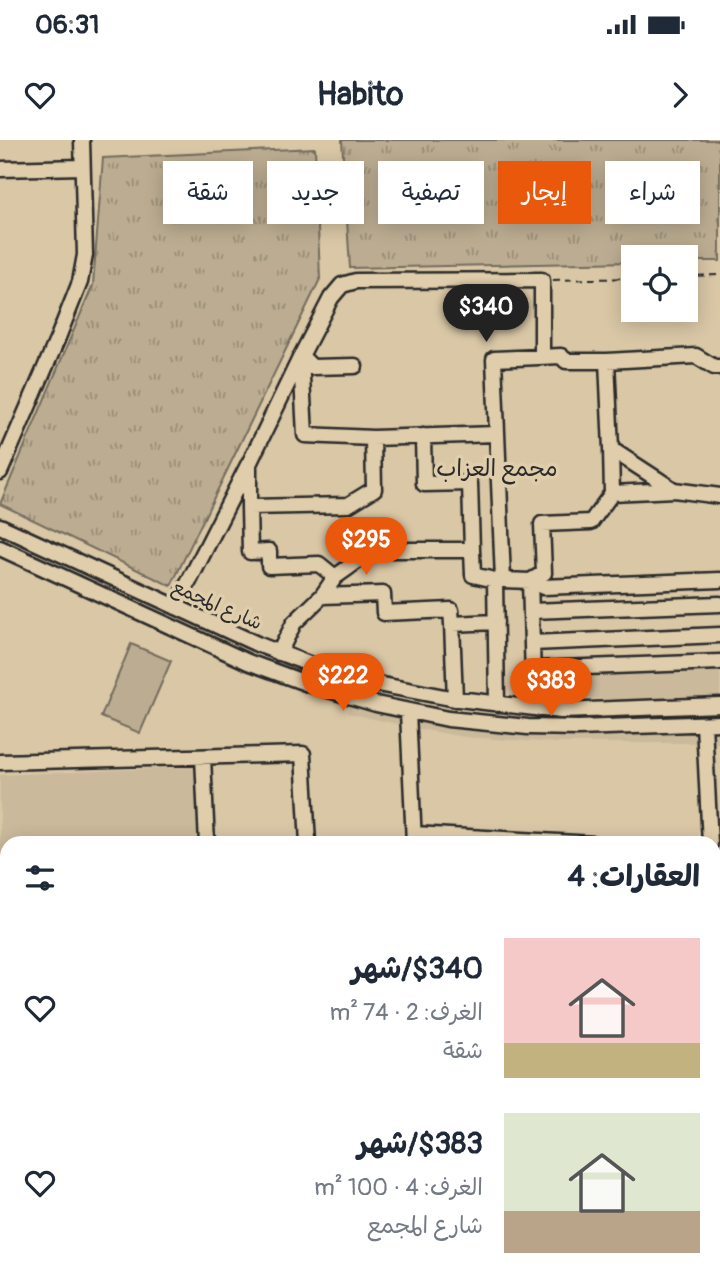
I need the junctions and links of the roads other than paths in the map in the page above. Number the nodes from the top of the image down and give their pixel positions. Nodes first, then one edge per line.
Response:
1 (82, 140) edge
2 (82, 167) junction
3 (0, 169) edge
4 (301, 356) junction
5 (542, 357) junction
6 (607, 361) junction
7 (355, 366) dead end
8 (720, 367) edge
9 (496, 434) junction
10 (423, 436) junction
11 (373, 438) junction
12 (611, 449) junction
13 (248, 464) junction
14 (0, 472) edge
15 (674, 490) junction
16 (612, 493) junction
17 (720, 496) edge
18 (249, 507) junction
19 (0, 526) edge
20 (0, 548) edge
21 (472, 550) junction
22 (335, 577) junction
23 (499, 580) junction
24 (720, 580) edge
25 (530, 581) junction
26 (322, 596) junction
27 (720, 604) edge
28 (176, 607) junction
29 (531, 611) junction
30 (496, 622) junction
31 (452, 624) junction
32 (720, 635) edge
33 (532, 643) junction
34 (279, 653) junction
35 (720, 662) edge
36 (533, 669) junction
37 (456, 699) junction
38 (497, 704) junction
39 (720, 705) edge
40 (540, 709) junction
41 (577, 710) junction
42 (408, 712) junction
43 (720, 723) edge
44 (704, 724) junction
45 (545, 728) junction
46 (578, 728) junction
47 (203, 757) junction
48 (0, 762) edge
49 (207, 836) edge
50 (308, 836) edge
51 (414, 836) edge
52 (710, 836) edge

1 - 2 street
2 - 3 street
2 - 14 street
4 - 5 street
4 - 7 street
4 - 11 street
4 - 13 street
5 - 6 street
5 - 9 street
6 - 8 street
6 - 12 street
9 - 10 street
9 - 23 street
10 - 11 street
10 - 21 street
11 - 18 street
12 - 15 street
12 - 16 street
13 - 18 street
13 - 28 street
15 - 16 street
15 - 17 street
16 - 25 street
18 - 22 street
19 - 28 street, شارع المجمع
20 - 42 street, شارع المجمع
21 - 22 street
21 - 23 street
22 - 26 street
23 - 25 street
23 - 30 street
24 - 25 street
25 - 29 street
26 - 31 street
26 - 34 street
27 - 29 street
28 - 34 street, شارع المجمع
29 - 33 street
30 - 31 street
30 - 38 street
31 - 37 street
32 - 33 street
33 - 36 street
34 - 37 street, شارع المجمع
35 - 36 street
36 - 40 street
37 - 38 street, شارع المجمع
38 - 40 street, شارع المجمع
39 - 41 street, شارع المجمع
40 - 41 street, شارع المجمع
40 - 45 street
41 - 46 street
42 - 45 street, شارع المجمع
42 - 51 street
43 - 44 street, شارع المجمع
44 - 46 street, شارع المجمع
44 - 52 street
45 - 46 street, شارع المجمع
47 - 48 street
47 - 49 street
47 - 50 street

